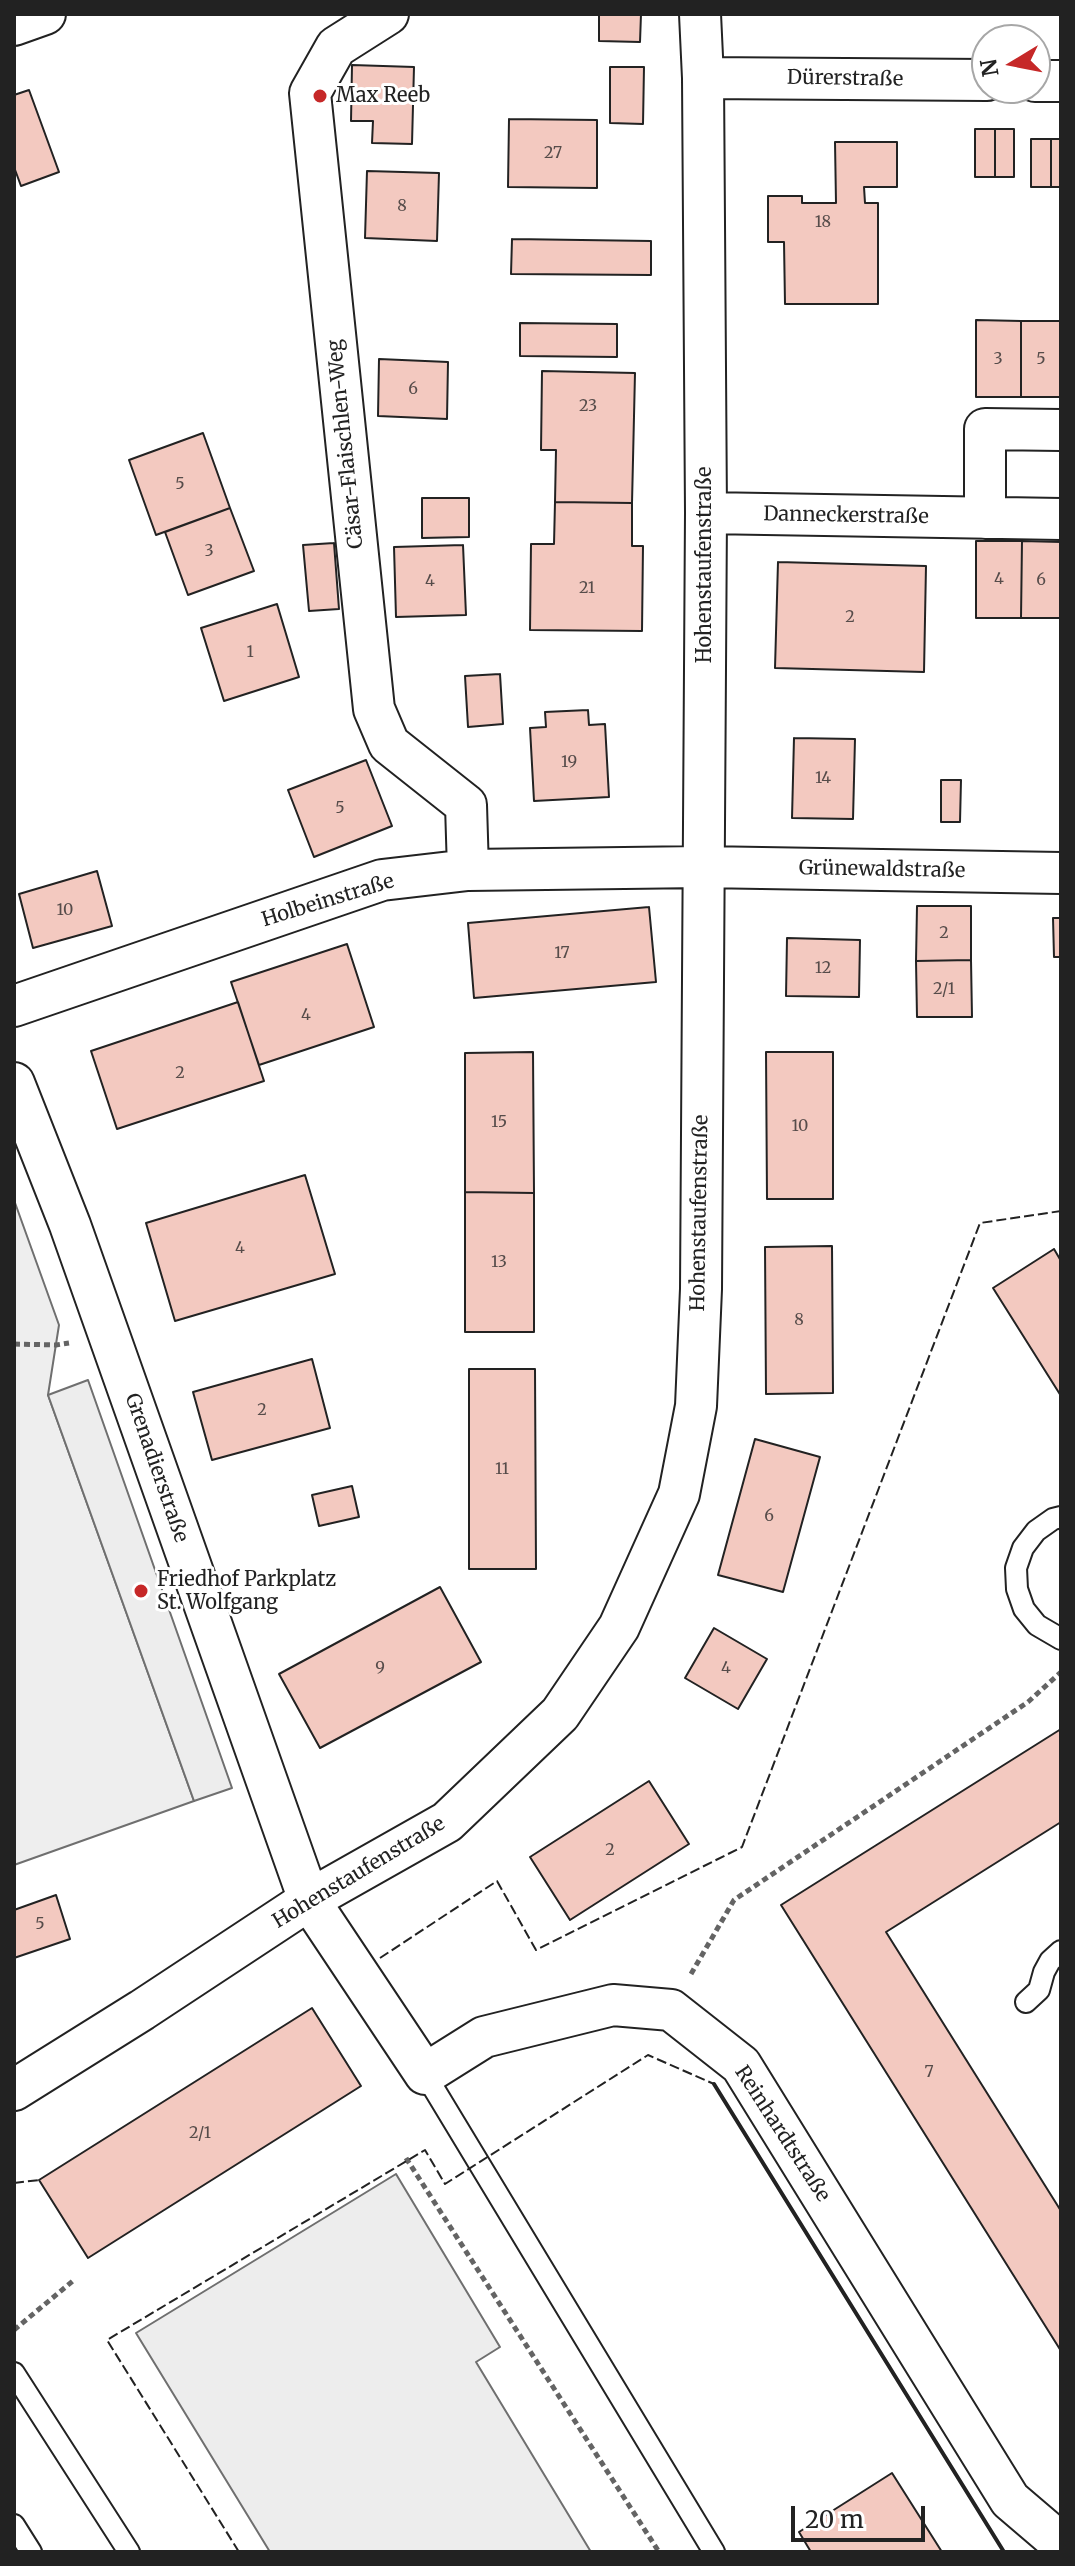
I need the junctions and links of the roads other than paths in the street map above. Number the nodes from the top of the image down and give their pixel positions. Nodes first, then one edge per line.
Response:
1 (45, 14) edge
2 (388, 14) edge
3 (700, 14) edge
4 (14, 25) edge
5 (703, 78) junction
6 (971, 80) edge
7 (1061, 430) edge
8 (706, 513) junction
9 (985, 518) junction
10 (1061, 519) edge
11 (702, 867) junction
12 (468, 870) junction
13 (1061, 873) edge
14 (14, 1006) edge
15 (14, 1083) edge
16 (1061, 1517) edge
17 (1061, 1639) edge
18 (309, 1900) junction
19 (1061, 1951) edge
20 (1026, 2002) dead end
21 (425, 2074) junction
22 (14, 2090) edge
23 (14, 2373) edge
24 (14, 2525) edge
25 (1061, 2537) edge
26 (31, 2552) edge
27 (129, 2552) edge
28 (714, 2552) edge

1 - 4 street
2 - 12 street, Cäsar-Flaischlen-Weg
3 - 5 street, Hohenstaufenstraße
5 - 6 street, Dürerstraße
5 - 8 street, Hohenstaufenstraße
7 - 9 street
8 - 9 street, Danneckerstraße
8 - 11 street, Hohenstaufenstraße
9 - 10 street, Danneckerstraße
11 - 12 street, Holbeinstraße
11 - 13 street, Grünewaldstraße
11 - 18 street, Hohenstaufenstraße
12 - 14 street, Holbeinstraße
15 - 18 street, Grenadierstraße
16 - 17 lane
18 - 21 street
18 - 22 street, Hohenstaufenstraße
19 - 20 lane
21 - 25 street, Reinhardtstraße
21 - 28 lane
23 - 27 lane
24 - 26 lane

